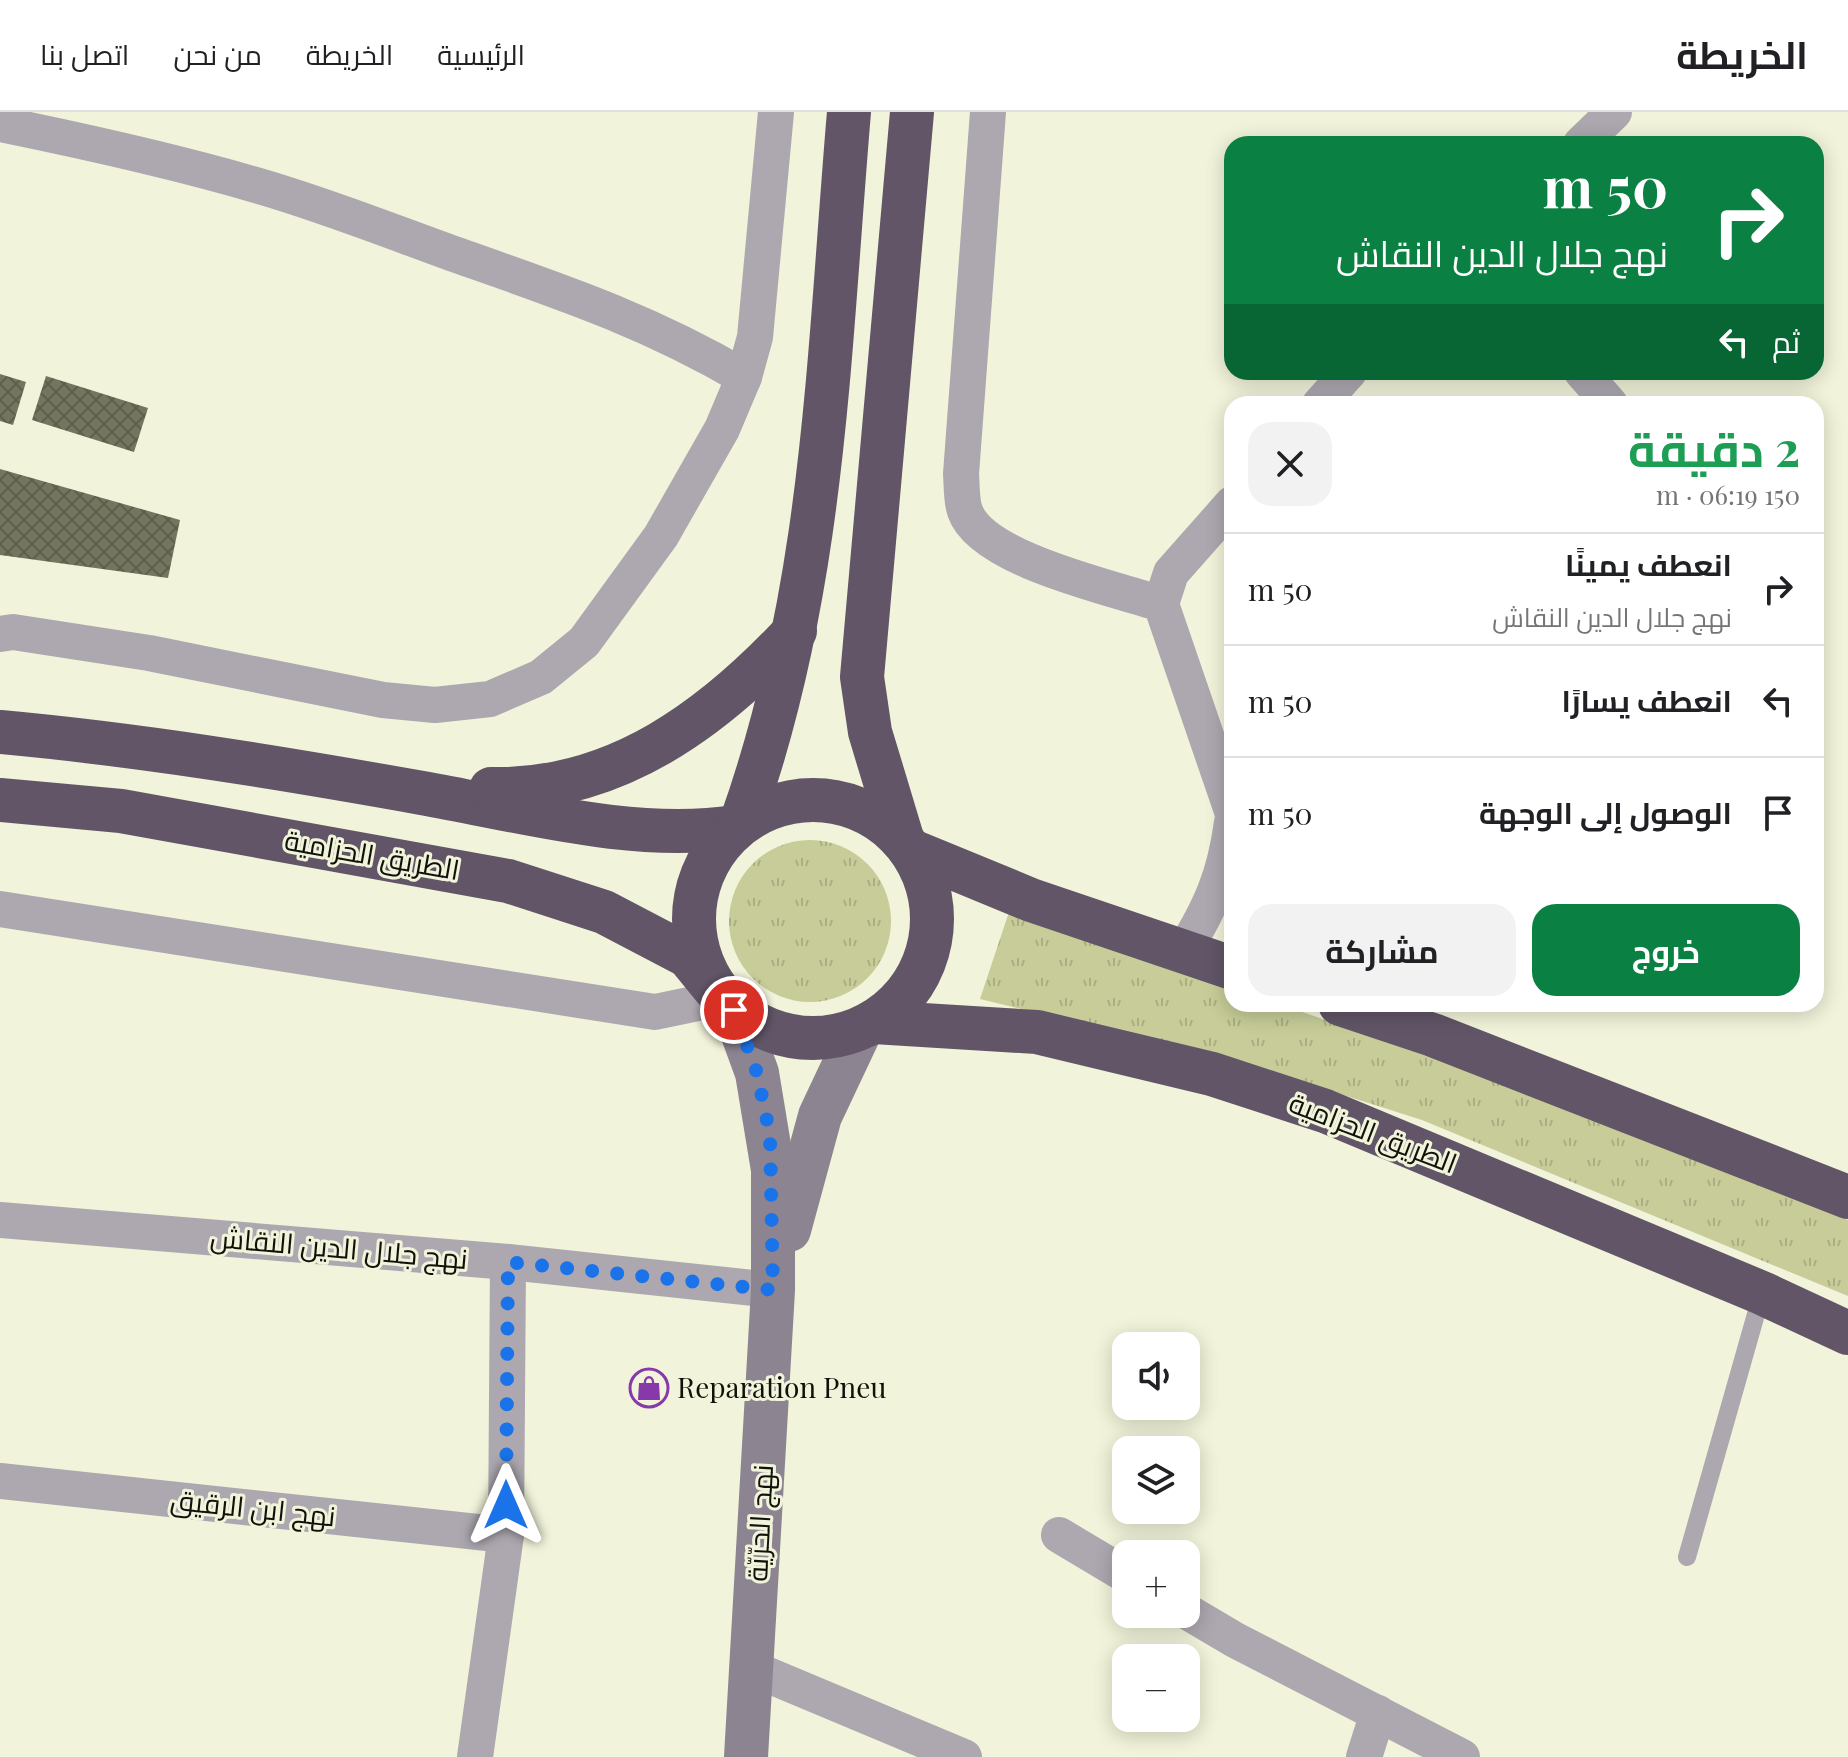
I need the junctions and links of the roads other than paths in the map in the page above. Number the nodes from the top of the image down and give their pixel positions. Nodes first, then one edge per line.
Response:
1 (776, 112) edge
2 (849, 112) edge
3 (912, 112) edge
4 (988, 112) edge
5 (1614, 112) edge
6 (0, 124) edge
7 (1589, 136) edge
8 (744, 377) junction
9 (1342, 380) edge
10 (1589, 380) edge
11 (1327, 396) edge
12 (1603, 396) edge
13 (1224, 513) edge
14 (1161, 604) junction
15 (795, 631) junction
16 (0, 634) edge
17 (0, 732) edge
18 (384, 786) junction
19 (1224, 788) edge
20 (0, 800) edge
21 (738, 825) junction
22 (907, 844) junction
23 (1224, 872) edge
24 (1, 918) edge
25 (1183, 952) junction
26 (1224, 965) edge
27 (724, 999) junction
28 (1364, 1012) edge
29 (868, 1025) junction
30 (1848, 1197) edge
31 (0, 1220) edge
32 (508, 1262) junction
33 (773, 1290) junction
34 (1762, 1293) junction
35 (1848, 1333) edge
36 (0, 1481) edge
37 (506, 1535) junction
38 (1059, 1535) dead end
39 (1687, 1557) dead end
40 (1112, 1567) edge
41 (1200, 1619) edge
42 (751, 1668) junction
43 (1378, 1713) junction
44 (475, 1757) edge
45 (746, 1757) edge
46 (964, 1757) edge
47 (1364, 1757) edge
48 (1462, 1757) edge

1 - 8 street
2 - 15 highway
3 - 22 highway
4 - 14 street
5 - 7 street
6 - 8 street
8 - 16 street
9 - 11 street
10 - 12 street
13 - 14 street
14 - 19 street
15 - 18 highway
15 - 21 highway
17 - 18 highway, الطريق الحزامية
18 - 21 highway, الطريق الحزامية
20 - 27 highway, الطريق الحزامية
21 - 22 highway, الطريق الحزامية
21 - 27 highway, الطريق الحزامية
22 - 25 highway, الطريق الحزامية
22 - 29 highway, الطريق الحزامية
23 - 25 street
24 - 27 street
25 - 26 highway, الطريق الحزامية
27 - 29 highway, الطريق الحزامية
27 - 33 main road
28 - 30 highway
29 - 33 main road
29 - 34 highway, الطريق الحزامية
31 - 32 street, نهج جلال الدين النقاش
32 - 33 street, نهج جلال الدين النقاش
32 - 37 street
33 - 42 main road, نهج الحرّيّة
34 - 35 highway, الطريق الحزامية
34 - 39 lane
36 - 37 street, نهج ابن الرقيق
37 - 44 street
38 - 40 street
41 - 43 street
42 - 45 main road, نهج الحرّيّة
42 - 46 street
43 - 47 street
43 - 48 street

